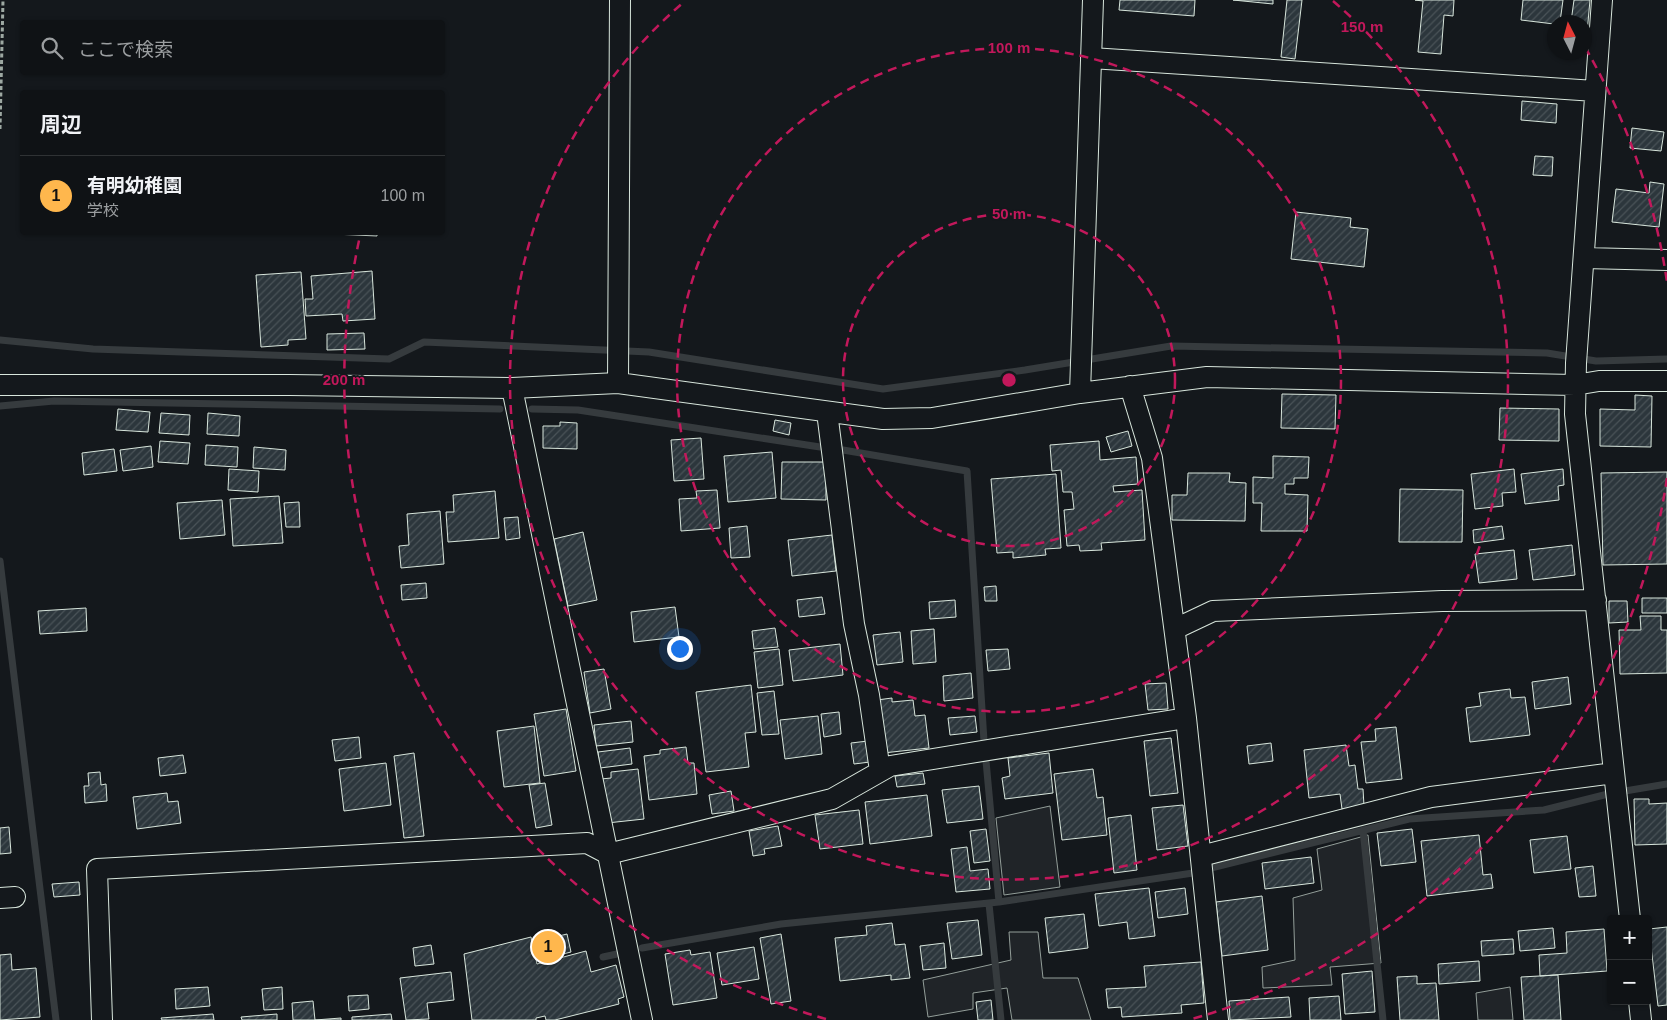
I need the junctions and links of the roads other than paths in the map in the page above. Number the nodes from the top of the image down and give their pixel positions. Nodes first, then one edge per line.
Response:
1 (620, 0) edge
2 (1093, 0) edge
3 (1602, 0) edge
4 (1091, 58) junction
5 (1595, 91) junction
6 (1584, 258) junction
7 (1667, 260) edge
8 (1667, 381) edge
9 (618, 383) junction
10 (1575, 385) junction
11 (0, 386) edge
12 (1130, 386) junction
13 (512, 388) junction
14 (1080, 393) junction
15 (827, 412) junction
16 (1596, 600) junction
17 (1175, 629) junction
18 (1186, 718) junction
19 (880, 771) junction
20 (1614, 773) junction
21 (608, 854) junction
22 (1201, 856) junction
23 (1630, 915) edge
24 (1639, 1005) edge
25 (102, 1020) edge
26 (642, 1020) edge
27 (1218, 1020) edge
28 (1641, 1020) edge

1 - 9 street
2 - 4 street
3 - 5 street
4 - 5 street
4 - 14 street
5 - 6 street
6 - 7 street
6 - 10 street
8 - 10 street
9 - 13 street
9 - 15 street
10 - 12 street
10 - 16 street
11 - 13 street
12 - 14 street
12 - 17 street
13 - 21 street
14 - 15 street
15 - 19 street
16 - 17 street
16 - 20 street
17 - 18 street
18 - 19 street
18 - 22 street
19 - 21 street
20 - 22 street
20 - 23 street
21 - 25 street
21 - 26 street
22 - 27 street
24 - 28 street

